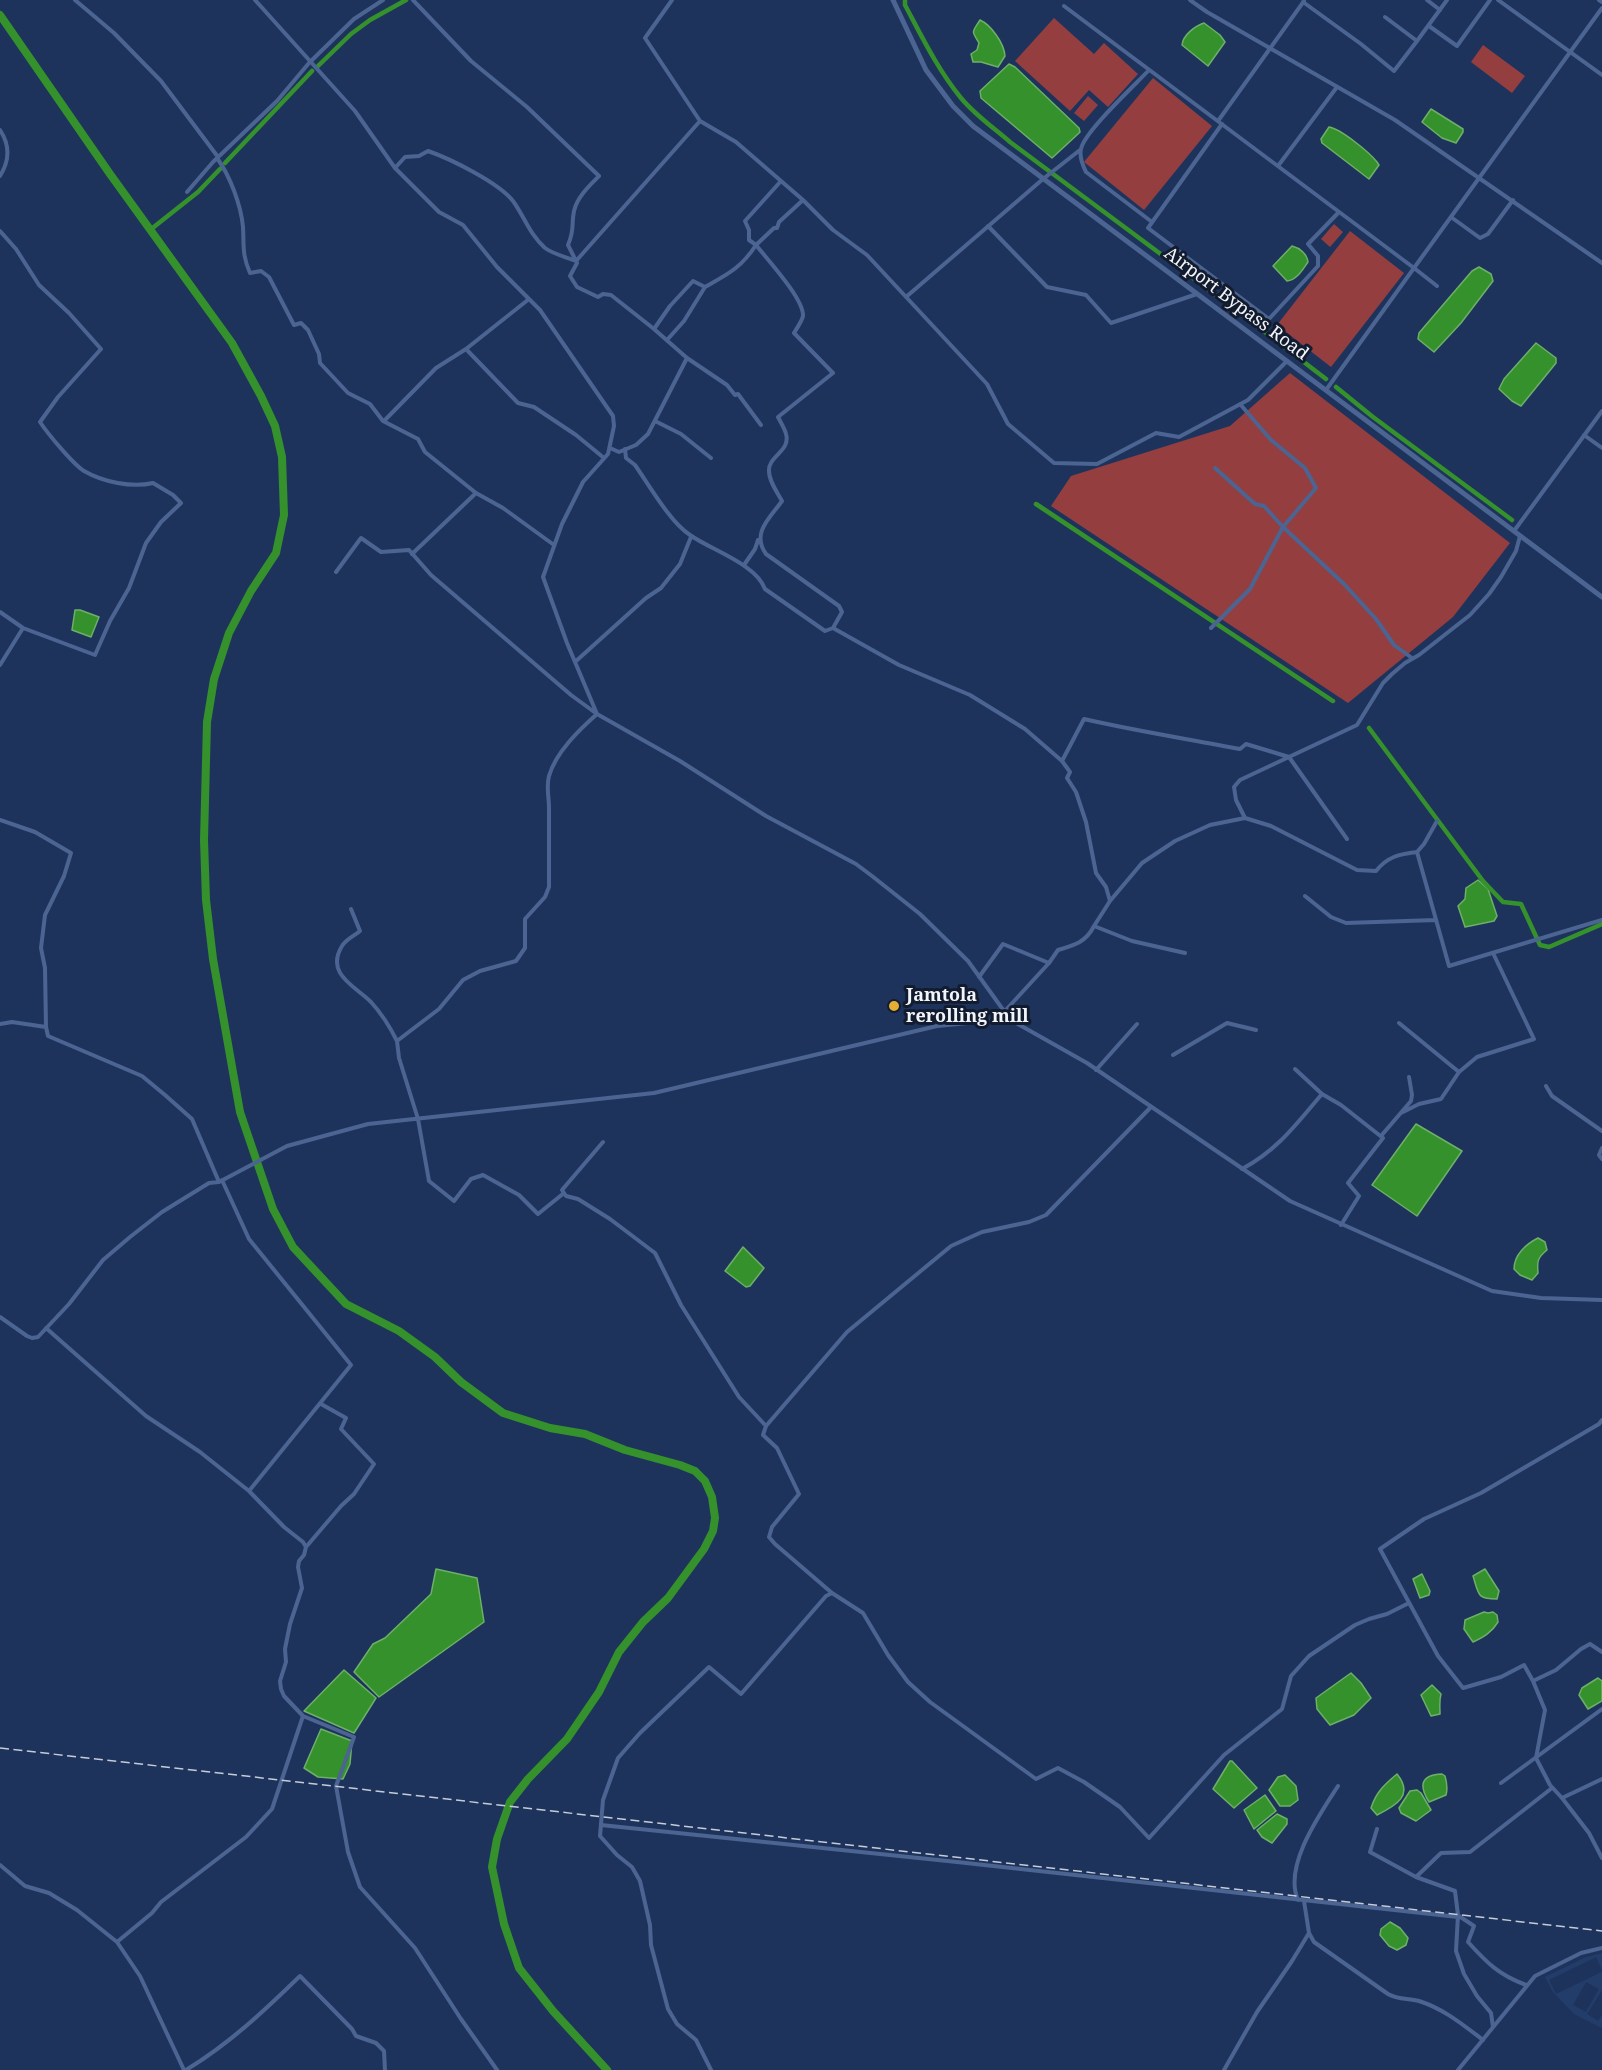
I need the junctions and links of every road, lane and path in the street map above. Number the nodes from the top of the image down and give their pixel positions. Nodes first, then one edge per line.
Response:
1 (75, 0) edge
2 (255, 0) edge
3 (383, 0) edge
4 (413, 0) edge
5 (672, 0) edge
6 (893, 0) edge
7 (901, 0) edge
8 (1190, 0) edge
9 (1427, 0) edge
10 (1447, 0) edge
11 (1490, 0) edge
12 (1498, 0) edge
13 (1303, 1) edge
14 (1064, 6) dead end
15 (897, 8) junction
16 (1602, 8) edge
17 (1440, 10) junction
18 (1385, 17) dead end
19 (1429, 26) junction
20 (1417, 41) junction
21 (1270, 48) junction
22 (1570, 52) junction
23 (309, 63) junction
24 (1149, 69) junction
25 (1602, 75) edge
26 (1337, 87) junction
27 (700, 121) junction
28 (1220, 123) junction
29 (0, 130) edge
30 (1080, 150) junction
31 (218, 157) junction
32 (1278, 166) junction
33 (395, 168) junction
34 (0, 176) edge
35 (1480, 177) junction
36 (1043, 179) junction
37 (781, 181) junction
38 (187, 192) dead end
39 (802, 200) junction
40 (1513, 200) junction
41 (1339, 212) junction
42 (1451, 217) junction
43 (1152, 222) junction
44 (988, 226) junction
45 (0, 231) edge
46 (756, 245) junction
47 (576, 261) junction
48 (1602, 262) edge
49 (1414, 268) junction
50 (1437, 286) dead end
51 (705, 287) junction
52 (1197, 294) junction
53 (906, 297) junction
54 (529, 299) junction
55 (654, 329) junction
56 (667, 340) junction
57 (466, 349) junction
58 (687, 358) junction
59 (1287, 362) junction
60 (1326, 390) junction
61 (1240, 404) junction
62 (1602, 411) edge
63 (383, 421) junction
64 (654, 421) junction
65 (761, 425) dead end
66 (1584, 435) junction
67 (609, 448) junction
68 (1602, 448) edge
69 (625, 449) junction
70 (604, 458) junction
71 (711, 458) dead end
72 (1215, 468) dead end
73 (476, 493) junction
74 (1283, 527) junction
75 (1514, 531) junction
76 (759, 536) junction
77 (1520, 536) junction
78 (692, 537) junction
79 (554, 545) junction
80 (412, 554) junction
81 (744, 565) junction
82 (336, 572) dead end
83 (1602, 597) edge
84 (0, 612) edge
85 (23, 628) junction
86 (833, 628) junction
87 (1211, 628) dead end
88 (1413, 658) junction
89 (575, 662) junction
90 (0, 664) edge
91 (597, 714) junction
92 (1289, 758) junction
93 (1062, 761) junction
94 (1245, 818) junction
95 (0, 820) edge
96 (1437, 821) dead end
97 (1347, 839) dead end
98 (1416, 852) junction
99 (1305, 896) dead end
100 (1110, 901) junction
101 (351, 909) dead end
102 (1436, 920) junction
103 (1602, 920) edge
104 (1094, 926) junction
105 (1185, 953) dead end
106 (1493, 953) junction
107 (1049, 963) junction
108 (980, 977) junction
109 (1004, 1012) junction
110 (1009, 1019) junction
111 (1399, 1023) dead end
112 (0, 1024) edge
113 (1137, 1024) dead end
114 (46, 1027) junction
115 (1256, 1030) dead end
116 (397, 1041) junction
117 (1173, 1055) dead end
118 (1295, 1069) dead end
119 (1096, 1070) junction
120 (1459, 1072) junction
121 (1409, 1077) dead end
122 (1546, 1086) dead end
123 (1322, 1094) junction
124 (1151, 1107) junction
125 (1401, 1113) junction
126 (418, 1119) junction
127 (1602, 1131) edge
128 (1381, 1136) junction
129 (603, 1142) dead end
130 (1602, 1148) edge
131 (1602, 1159) edge
132 (1242, 1169) junction
133 (221, 1181) junction
134 (564, 1193) junction
135 (1341, 1225) junction
136 (1602, 1300) edge
137 (0, 1317) edge
138 (46, 1328) junction
139 (321, 1404) junction
140 (1602, 1420) edge
141 (766, 1426) junction
142 (249, 1491) junction
143 (306, 1547) junction
144 (832, 1593) junction
145 (1409, 1603) junction
146 (1602, 1652) edge
147 (1533, 1681) junction
148 (1602, 1709) edge
149 (303, 1716) junction
150 (1536, 1758) junction
151 (1602, 1779) edge
152 (1501, 1783) dead end
153 (1338, 1786) dead end
154 (1552, 1788) junction
155 (1562, 1798) junction
156 (601, 1825) junction
157 (1377, 1829) dead end
158 (1602, 1858) edge
159 (0, 1865) edge
160 (1416, 1877) junction
161 (1298, 1900) junction
162 (1304, 1901) junction
163 (1458, 1916) junction
164 (1309, 1933) junction
165 (117, 1942) junction
166 (1602, 1948) edge
167 (1527, 1985) junction
168 (1493, 2027) junction
169 (1483, 2040) junction
170 (1459, 2069) edge
171 (185, 2070) edge
172 (385, 2070) edge
173 (497, 2070) edge
174 (711, 2070) edge
175 (1224, 2070) edge

1 - 31 street
2 - 23 street
3 - 23 street
4 - 47 street
5 - 27 street
6 - 15 street, Airport Bypass Road
7 - 15 street
8 - 21 street
9 - 17 street
10 - 17 street
11 - 19 street
12 - 22 street
13 - 20 street
13 - 21 street
14 - 24 street
15 - 36 street, Airport Bypass Road
16 - 22 street
17 - 19 street
18 - 20 street
19 - 20 street
21 - 26 street
21 - 28 street
22 - 25 street
22 - 35 street
23 - 31 street
23 - 33 street
24 - 28 street
24 - 30 street
26 - 32 street
26 - 35 street
27 - 37 street
27 - 47 street
28 - 32 street
28 - 43 street
29 - 34 street
30 - 36 street
30 - 43 street
31 - 38 street
31 - 63 street
32 - 41 street
33 - 47 street
33 - 54 street
35 - 40 street
35 - 42 street
36 - 44 street
36 - 52 street, Airport Bypass Road
37 - 39 street
37 - 46 street
39 - 46 street
39 - 53 street
40 - 42 street
40 - 48 street
41 - 43 street
41 - 49 street
42 - 49 street
44 - 52 street
44 - 53 street
45 - 85 street
46 - 51 street
46 - 76 street
47 - 55 street
49 - 50 street
49 - 60 street
51 - 55 street
51 - 56 street
52 - 59 street, Airport Bypass Road
53 - 61 street
54 - 57 street
54 - 67 street
55 - 56 street
56 - 58 street
57 - 63 street
57 - 70 street
58 - 64 street
58 - 65 street
59 - 60 street, Airport Bypass Road
59 - 61 street
60 - 75 street, Airport Bypass Road
61 - 74 street
62 - 66 street
63 - 73 street
64 - 69 street
64 - 71 street
66 - 68 street
66 - 75 street
67 - 69 street
67 - 70 street
69 - 78 street
70 - 79 street
72 - 74 street
73 - 79 street
73 - 80 street
74 - 87 street
74 - 88 street
75 - 77 street, Airport Bypass Road
76 - 81 street
76 - 86 street
77 - 83 street, Airport Bypass Road
77 - 88 street
78 - 81 street
78 - 89 street
79 - 89 street
80 - 82 street
80 - 91 street
81 - 86 street
84 - 85 street
85 - 90 street
86 - 93 street
88 - 92 street
89 - 91 street
91 - 108 street
91 - 116 street
92 - 93 street
92 - 94 street
92 - 97 street
93 - 100 street
94 - 98 street
94 - 100 street
95 - 114 street
96 - 98 street
98 - 102 street
99 - 102 street
100 - 104 street
101 - 116 street
102 - 106 street
103 - 106 street
104 - 105 street
104 - 107 street
106 - 120 street
107 - 108 street
107 - 109 street
108 - 109 street
109 - 110 street
110 - 119 street
110 - 126 street
111 - 120 street
112 - 114 street
113 - 119 street
114 - 133 street
115 - 117 street
116 - 126 street
118 - 123 street
119 - 124 street
120 - 125 street
121 - 125 street
122 - 127 street
123 - 128 street
123 - 132 street
124 - 132 street
124 - 141 street
125 - 128 street
126 - 133 street
126 - 134 street
128 - 135 street
129 - 134 street
130 - 131 street
132 - 135 street
133 - 138 street
133 - 139 street
134 - 141 street
135 - 136 street
137 - 138 street
138 - 142 street
139 - 142 street
139 - 143 street
140 - 145 street
141 - 144 street
142 - 143 street
143 - 149 street
144 - 145 street
144 - 156 street
145 - 147 street
146 - 147 street
147 - 150 street
148 - 150 street
149 - 165 street
149 - 173 street
150 - 152 street
150 - 154 street
151 - 155 street
153 - 161 street
154 - 155 street
154 - 160 street
155 - 158 street
156 - 161 street
156 - 174 street
157 - 160 street
159 - 165 street
160 - 163 street
161 - 162 street
162 - 163 street
162 - 164 street
163 - 167 street
163 - 168 street
164 - 169 street
164 - 175 street
165 - 171 street
166 - 167 street
167 - 168 street
168 - 169 street
169 - 170 street
171 - 172 street

